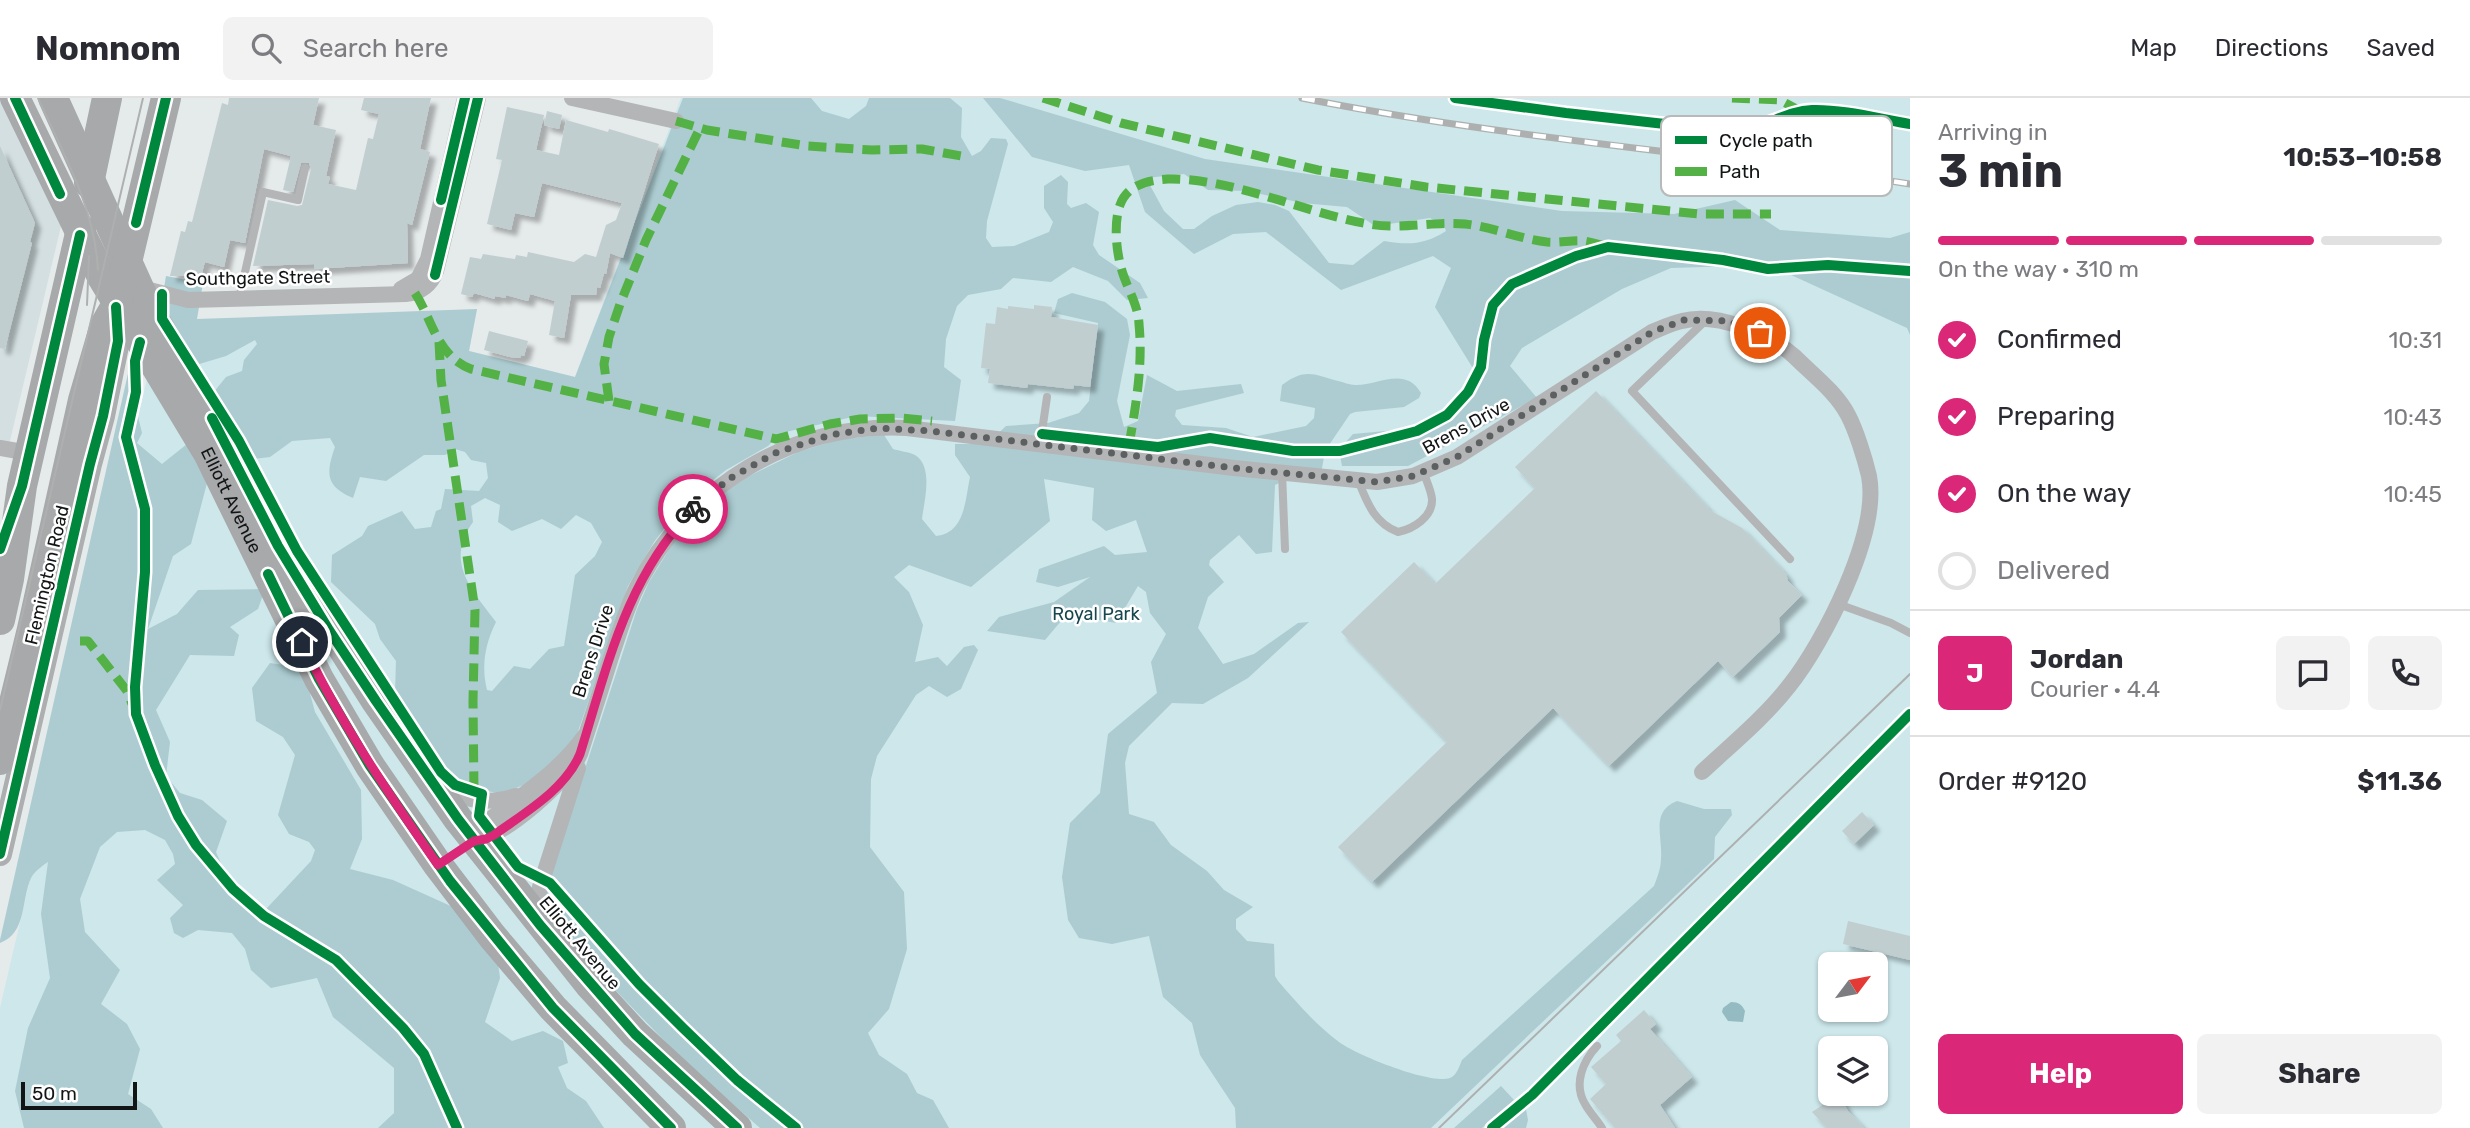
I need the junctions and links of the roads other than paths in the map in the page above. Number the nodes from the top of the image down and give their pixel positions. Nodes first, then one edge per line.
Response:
1 (15, 98) edge
2 (53, 98) edge
3 (107, 98) edge
4 (166, 98) edge
5 (465, 98) edge
6 (478, 98) edge
7 (572, 98) edge
8 (676, 121) dead end
9 (305, 168) dead end
10 (89, 179) junction
11 (80, 235) junction
12 (413, 289) junction
13 (124, 290) junction
14 (239, 299) junction
15 (1705, 321) junction
16 (1047, 397) dead end
17 (1040, 445) junction
18 (14, 451) edge
19 (1423, 471) junction
20 (1282, 472) junction
21 (1357, 480) junction
22 (22, 486) junction
23 (0, 547) edge
24 (1285, 549) dead end
25 (1790, 559) dead end
26 (1838, 604) junction
27 (0, 620) edge
28 (1910, 633) edge
29 (402, 738) junction
30 (585, 738) junction
31 (0, 760) edge
32 (1702, 772) dead end
33 (527, 792) junction
34 (474, 841) junction
35 (0, 854) edge
36 (438, 865) junction
37 (540, 925) junction
38 (1597, 1046) dead end
39 (671, 1128) edge
40 (737, 1128) edge
41 (1602, 1128) edge

1 - 11 highway
2 - 10 highway
3 - 10 highway, Flemington Road
4 - 13 highway, Flemington Road
5 - 12 street
6 - 12 street
7 - 8 street
9 - 14 lane
10 - 11 highway, Flemington Road
10 - 13 highway
11 - 13 highway
11 - 18 highway, Flemington Road
12 - 14 street, Southgate Street
13 - 14 street, Southgate Street
13 - 29 highway, Elliott Avenue
13 - 31 highway, Flemington Road
13 - 35 main road, Flemington Road
13 - 36 highway, Elliott Avenue
15 - 19 street, Brens Drive
15 - 25 lane
15 - 26 street, Brens Drive
16 - 17 lane
17 - 20 street, Brens Drive
17 - 30 street, Brens Drive
18 - 22 highway, Flemington Road
19 - 21 street, Brens Drive
19 - 21 lane
20 - 21 street, Brens Drive
20 - 24 lane
22 - 23 main road, Flemington Road
22 - 27 highway, Flemington Road
26 - 28 lane
26 - 32 street, Brens Drive
29 - 33 street
29 - 34 highway, Elliott Avenue
30 - 33 street, Brens Drive
30 - 34 street, Brens Drive
30 - 37 street
33 - 34 street, Brens Drive
34 - 36 highway
34 - 37 highway, Elliott Avenue
36 - 39 highway, Elliott Avenue
37 - 40 highway, Elliott Avenue
38 - 41 lane

